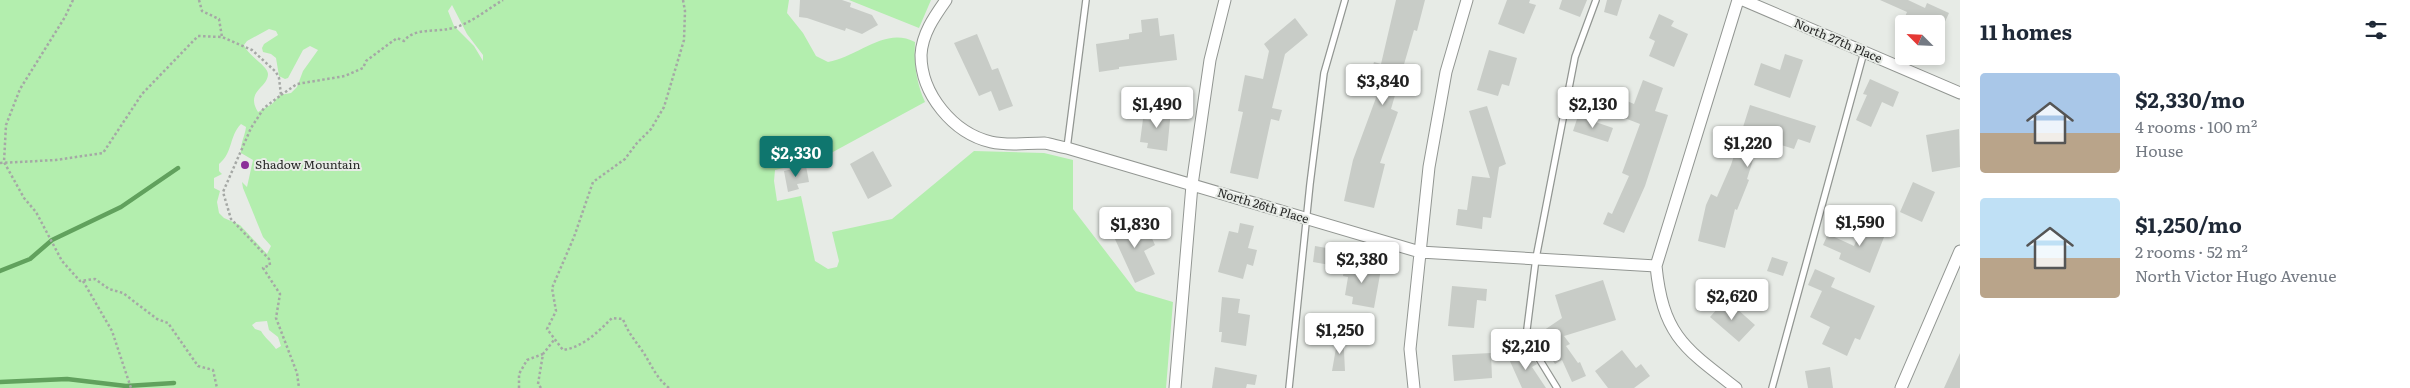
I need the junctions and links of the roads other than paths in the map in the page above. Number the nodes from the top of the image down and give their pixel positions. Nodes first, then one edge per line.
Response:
1 (946, 0) edge
2 (1086, 0) edge
3 (1225, 0) edge
4 (1345, 0) edge
5 (1467, 0) edge
6 (1596, 0) edge
7 (1738, 0) edge
8 (1743, 0) edge
9 (1864, 52) junction
10 (1960, 93) edge
11 (1067, 148) junction
12 (1192, 184) junction
13 (1308, 219) junction
14 (1960, 251) edge
15 (1420, 252) junction
16 (1536, 258) junction
17 (1656, 266) junction
18 (1175, 388) edge
19 (1290, 388) edge
20 (1414, 388) edge
21 (1558, 388) edge
22 (1736, 388) edge
23 (1772, 388) edge
24 (1901, 388) edge

1 - 11 street, North 26th Place
2 - 11 lane
3 - 12 street
4 - 13 lane
5 - 15 street
6 - 16 lane
7 - 17 street
8 - 9 street, North 27th Place
9 - 10 street, North 27th Place
9 - 23 lane
11 - 12 street, North 26th Place
12 - 13 street, North 26th Place
12 - 18 street
13 - 15 street, North 26th Place
13 - 19 lane
14 - 24 street
15 - 16 street, North 26th Place
15 - 20 street
16 - 17 street, North 26th Place
16 - 21 lane
17 - 22 street

